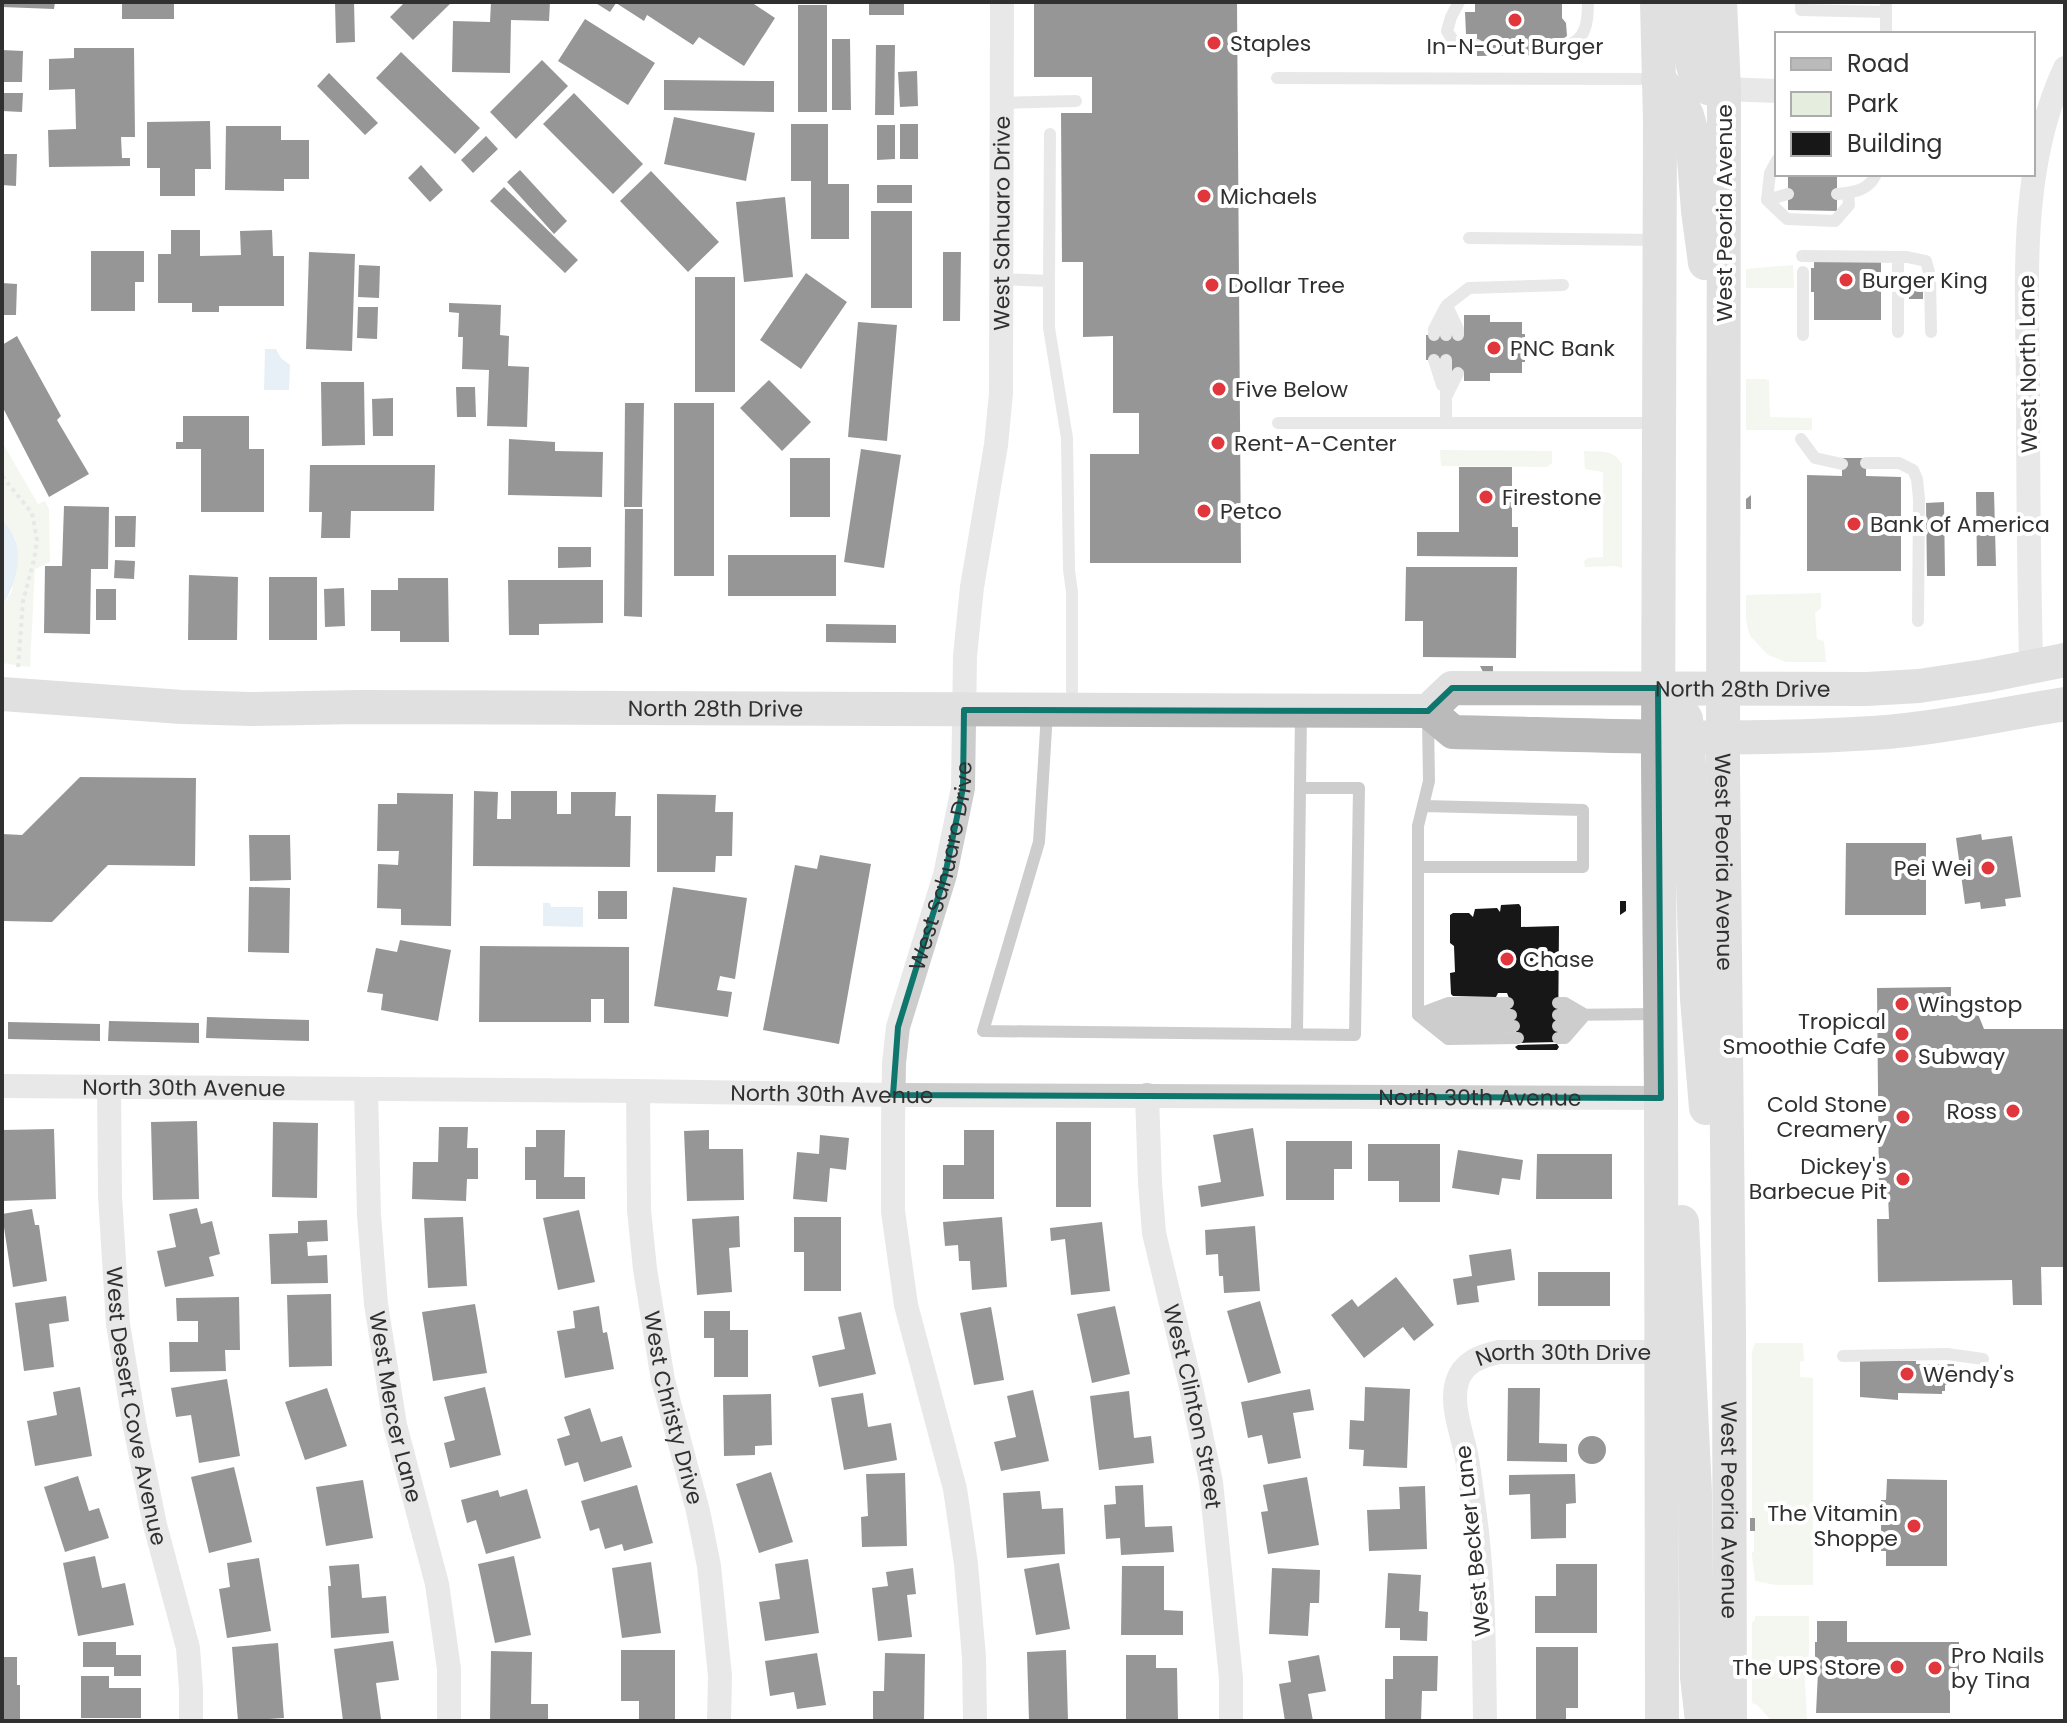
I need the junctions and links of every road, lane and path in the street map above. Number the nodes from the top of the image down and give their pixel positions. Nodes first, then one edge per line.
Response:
1 (1002, 2) edge
2 (1459, 2) edge
3 (1588, 2) edge
4 (1657, 2) edge
5 (1688, 2) edge
6 (1720, 2) edge
7 (1801, 2) edge
8 (1886, 7) edge
9 (1886, 32) edge
10 (1477, 45) dead end
11 (1545, 46) dead end
12 (2064, 75) edge
13 (1277, 78) dead end
14 (1658, 79) junction
15 (1724, 89) junction
16 (1775, 91) edge
17 (1076, 101) dead end
18 (1002, 103) junction
19 (1050, 134) dead end
20 (2037, 145) edge
21 (1775, 164) edge
22 (1875, 176) edge
23 (2033, 176) edge
24 (1788, 194) dead end
25 (1767, 200) junction
26 (1469, 238) dead end
27 (1660, 240) junction
28 (1802, 256) dead end
29 (1898, 265) dead end
30 (1803, 272) dead end
31 (1001, 279) junction
32 (1049, 281) junction
33 (1563, 285) dead end
34 (1447, 305) junction
35 (1898, 332) dead end
36 (1931, 332) dead end
37 (1803, 335) dead end
38 (1724, 353) junction
39 (1440, 360) dead end
40 (1458, 373) dead end
41 (1446, 396) junction
42 (1278, 423) dead end
43 (1446, 423) junction
44 (1659, 423) junction
45 (1801, 439) dead end
46 (1866, 463) dead end
47 (1842, 464) dead end
48 (2, 476) edge
49 (1918, 621) dead end
50 (2065, 660) edge
51 (2031, 666) junction
52 (1658, 688) junction
53 (1724, 689) junction
54 (9, 694) edge
55 (2065, 704) edge
56 (964, 710) junction
57 (1060, 710) junction
58 (1301, 710) junction
59 (1428, 711) junction
60 (1673, 736) junction
61 (1724, 737) junction
62 (1300, 788) junction
63 (1423, 806) junction
64 (1418, 867) junction
65 (1660, 1014) junction
66 (1418, 1015) junction
67 (1585, 1015) junction
68 (1297, 1033) junction
69 (2, 1086) edge
70 (109, 1088) junction
71 (366, 1089) junction
72 (638, 1091) junction
73 (893, 1095) junction
74 (1147, 1095) junction
75 (1661, 1098) junction
76 (1728, 1243) junction
77 (1661, 1352) junction
78 (1843, 1356) dead end
79 (1983, 1359) dead end
80 (1466, 1365) joint
81 (1731, 1714) edge
82 (191, 1721) edge
83 (449, 1721) edge
84 (719, 1721) edge
85 (975, 1721) edge
86 (1231, 1721) edge
87 (1485, 1721) edge
88 (1662, 1721) edge
89 (1702, 1721) edge

1 - 18 street, West Sahuaro Drive
2 - 10 lane
3 - 11 lane
4 - 14 main road
5 - 15 main road
6 - 15 main road, West Peoria Avenue
7 - 8 lane
8 - 9 lane
12 - 20 street, West North Lane
13 - 14 lane
14 - 27 main road
14 - 38 main road
15 - 16 street
15 - 38 main road, West Peoria Avenue
17 - 18 lane
18 - 31 street, West Sahuaro Drive
19 - 32 lane
21 - 25 lane
22 - 25 lane
23 - 51 street, West North Lane
24 - 25 lane
26 - 27 lane
27 - 44 main road
28 - 36 lane
29 - 35 lane
30 - 37 lane
31 - 32 lane
31 - 56 street, West Sahuaro Drive
32 - 57 lane
33 - 34 lane
34 - 34 lane
38 - 53 main road, West Peoria Avenue
39 - 41 lane
40 - 41 lane
41 - 43 lane
42 - 43 lane
43 - 44 lane
44 - 52 main road
45 - 47 lane
46 - 49 lane
48 - 54 path
50 - 51 main road, North 28th Drive
51 - 53 main road, North 28th Drive
52 - 53 main road, North 28th Drive
52 - 59 main road, North 28th Drive
52 - 60 main road
53 - 61 main road, West Peoria Avenue
54 - 56 main road, North 28th Drive
55 - 61 main road, North 28th Drive
56 - 57 main road, North 28th Drive
56 - 73 street, West Sahuaro Drive
57 - 58 main road, North 28th Drive
57 - 68 lane
58 - 59 main road, North 28th Drive
58 - 62 lane
59 - 60 main road, North 28th Drive
59 - 63 lane
60 - 61 main road, North 28th Drive
60 - 65 main road
60 - 76 main road
61 - 76 main road, West Peoria Avenue
62 - 68 lane
62 - 68 lane
63 - 64 lane
63 - 64 lane
64 - 66 lane
65 - 67 lane
65 - 75 main road
66 - 66 lane
67 - 67 lane
69 - 70 street, North 30th Avenue
70 - 71 street, North 30th Avenue
70 - 82 street, West Desert Cove Avenue
71 - 72 street, North 30th Avenue
71 - 83 street, West Mercer Lane
72 - 73 street, North 30th Avenue
72 - 84 street, West Christy Drive
73 - 74 street, North 30th Avenue
73 - 85 street, West Sahuaro Drive
74 - 75 street, North 30th Avenue
74 - 86 street, West Clinton Street
75 - 77 main road
75 - 89 main road
76 - 81 main road, West Peoria Avenue
77 - 80 street, North 30th Drive
77 - 88 main road
78 - 79 lane
80 - 87 street, West Becker Lane

